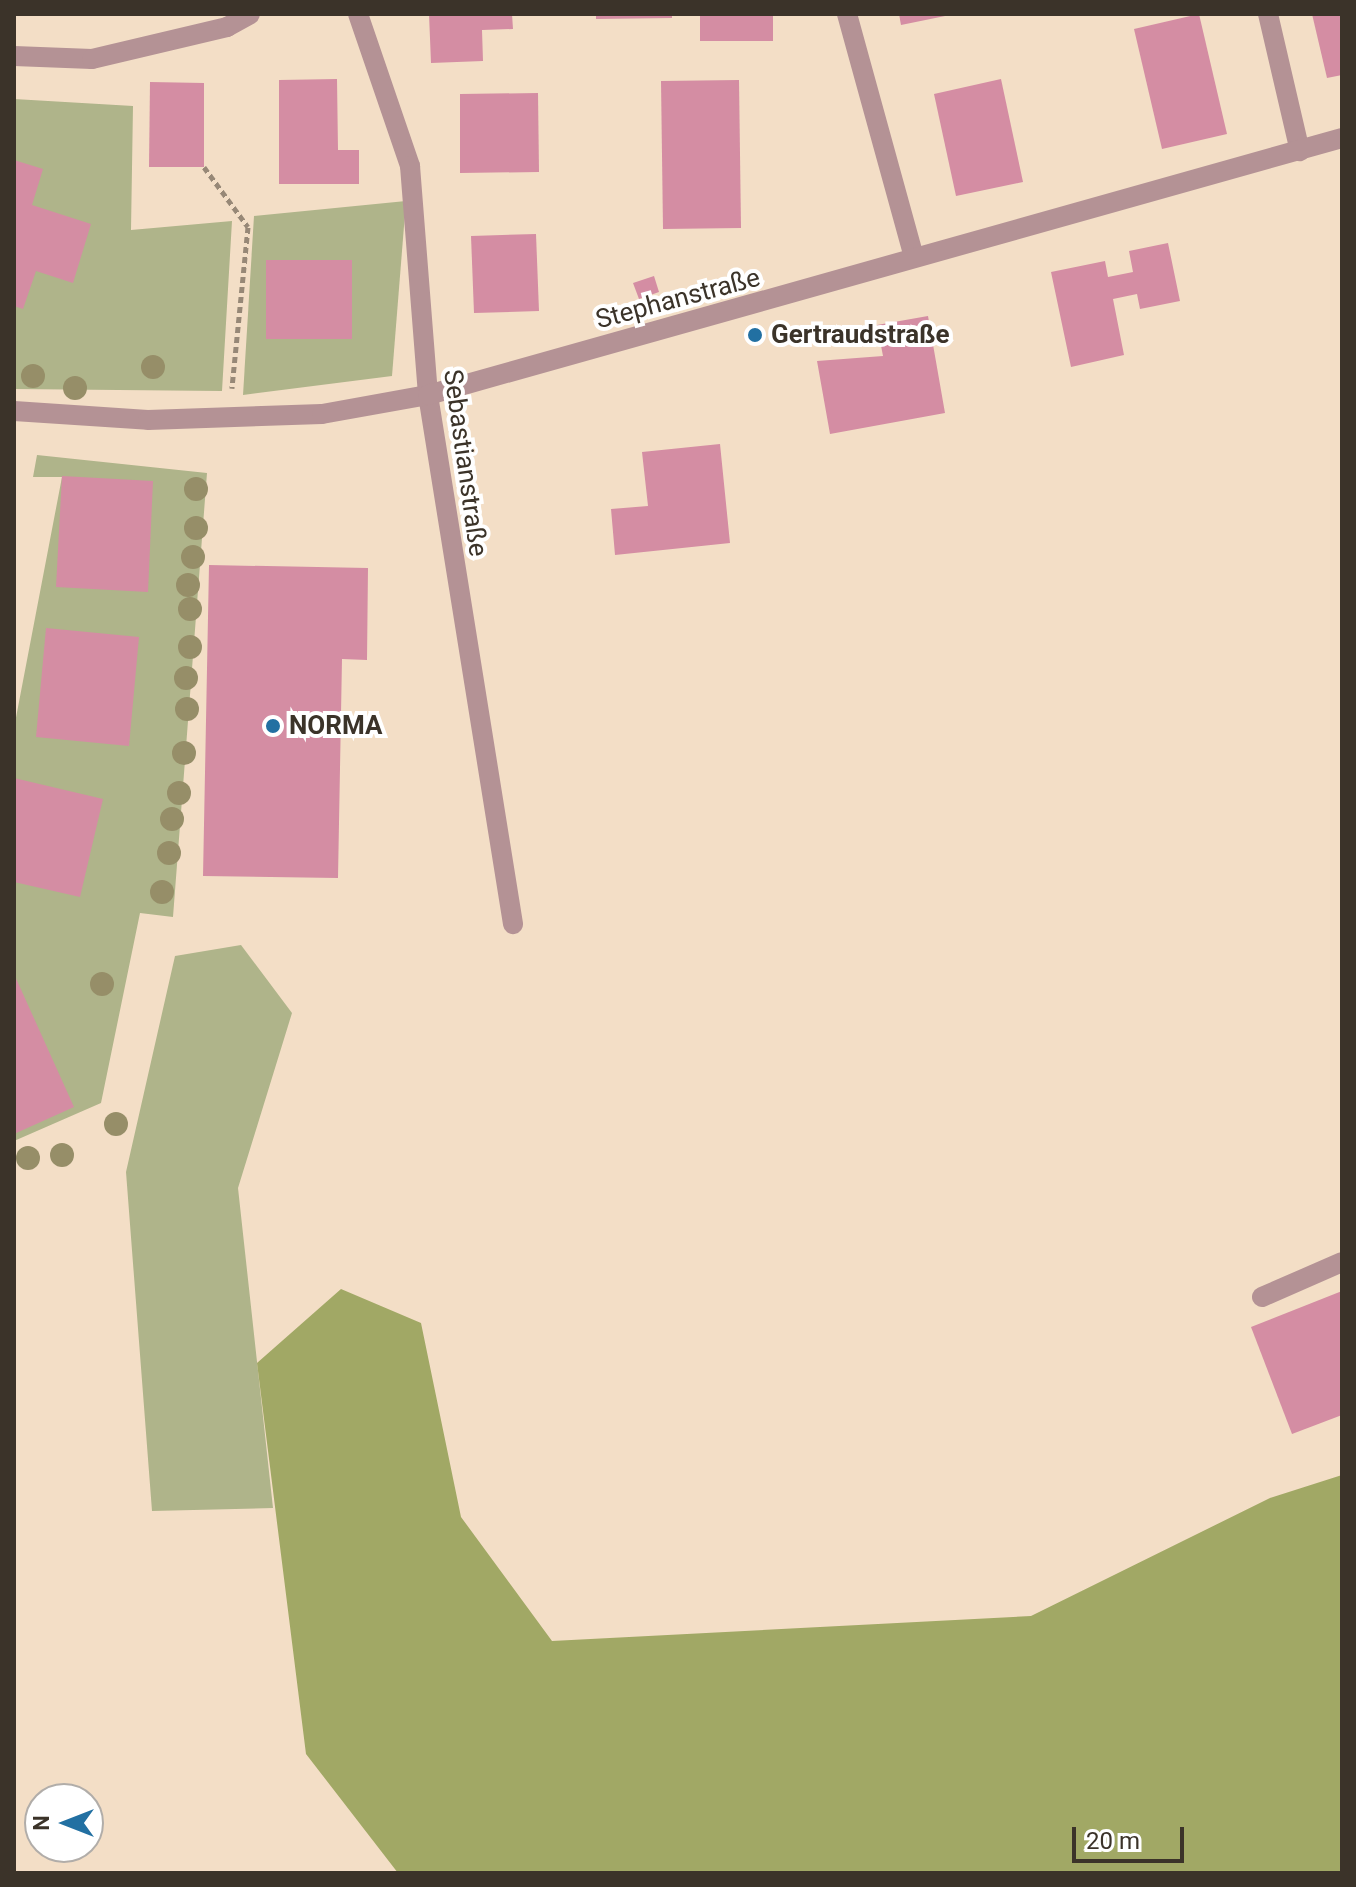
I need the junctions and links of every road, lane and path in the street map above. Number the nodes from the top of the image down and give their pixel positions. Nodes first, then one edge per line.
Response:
1 (250, 14) edge
2 (358, 14) edge
3 (847, 14) edge
4 (1268, 14) edge
5 (14, 56) edge
6 (1342, 138) edge
7 (1300, 151) junction
8 (204, 167) dead end
9 (914, 257) junction
10 (428, 395) junction
11 (14, 411) edge
12 (230, 417) junction
13 (513, 924) dead end
14 (1342, 1262) edge
15 (1262, 1297) dead end

1 - 5 street
2 - 10 street, Sebastianstraße
3 - 9 street
4 - 7 street
6 - 7 street, Stephanstraße
7 - 9 street, Stephanstraße
8 - 12 path
9 - 10 street, Stephanstraße
10 - 12 street, Stephanstraße
10 - 13 street, Sebastianstraße
11 - 12 street, Stephanstraße
14 - 15 street

